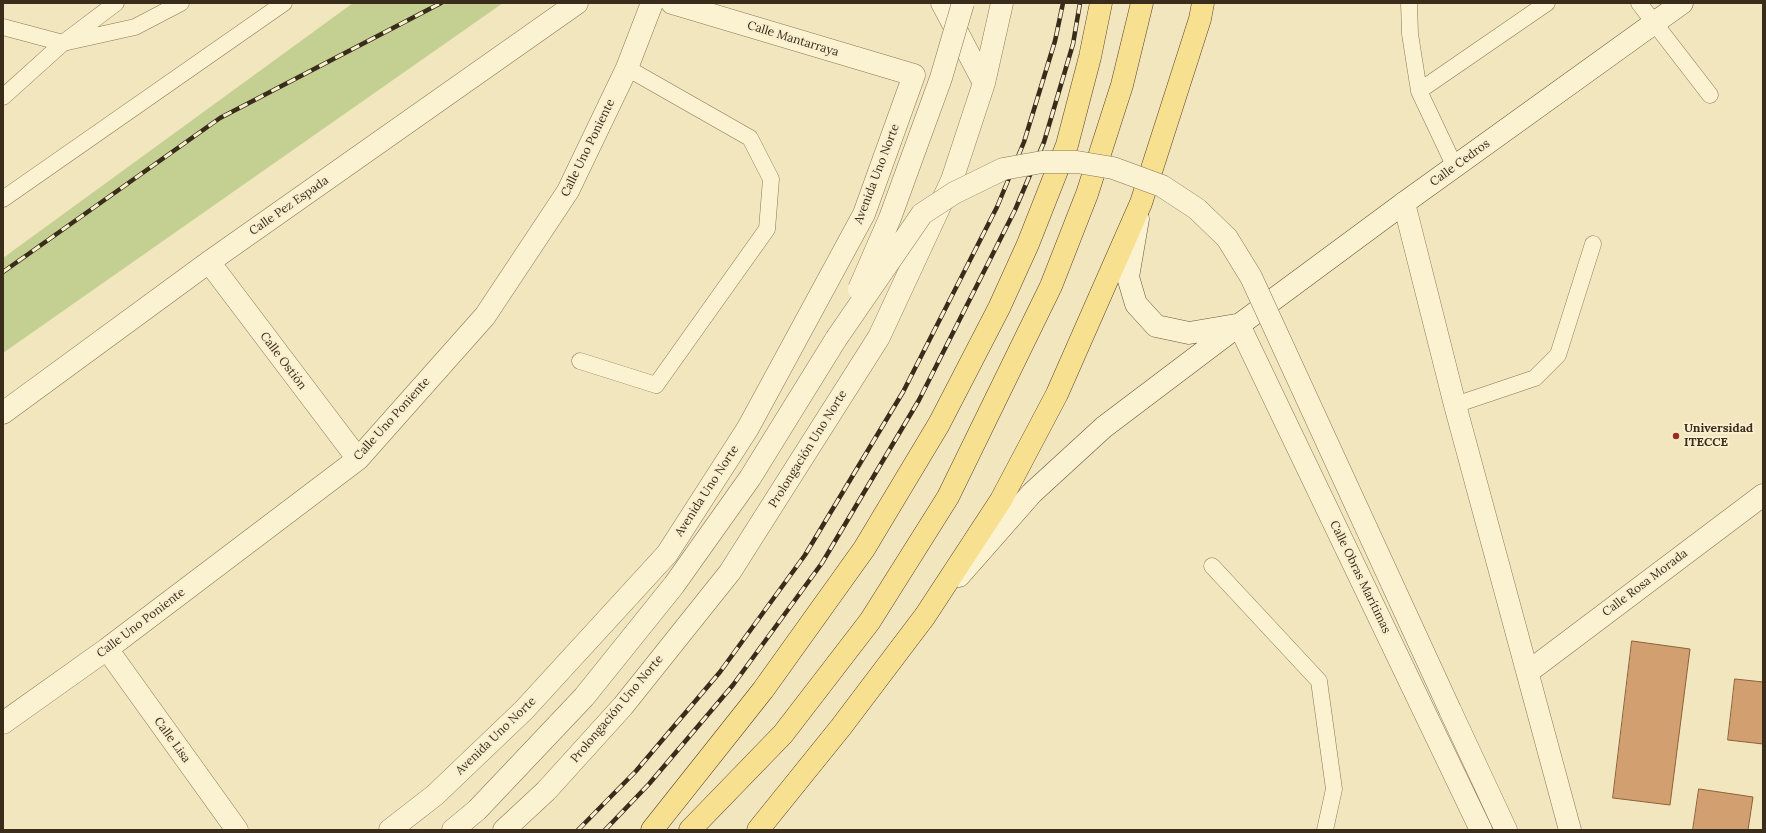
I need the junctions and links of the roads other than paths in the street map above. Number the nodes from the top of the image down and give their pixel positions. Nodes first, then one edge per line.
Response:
1 (116, 3) edge
2 (181, 3) edge
3 (284, 3) edge
4 (578, 3) edge
5 (652, 3) edge
6 (672, 3) edge
7 (942, 3) edge
8 (964, 3) edge
9 (1002, 3) edge
10 (1101, 3) edge
11 (1142, 3) edge
12 (1203, 3) edge
13 (1409, 3) edge
14 (1547, 3) edge
15 (1639, 3) edge
16 (1682, 3) edge
17 (1654, 23) junction
18 (3, 27) edge
19 (63, 43) junction
20 (627, 68) junction
21 (914, 75) joint
22 (984, 84) junction
23 (1419, 91) junction
24 (1710, 95) dead end
25 (3, 97) edge
26 (1455, 167) junction
27 (3, 199) edge
28 (1141, 203) junction
29 (1404, 203) junction
30 (1593, 244) dead end
31 (209, 262) junction
32 (1239, 325) junction
33 (836, 339) junction
34 (580, 361) dead end
35 (1455, 405) junction
36 (3, 413) edge
37 (358, 459) junction
38 (1763, 495) edge
39 (1212, 566) dead end
40 (925, 616) junction
41 (107, 649) junction
42 (1528, 672) junction
43 (3, 723) edge
44 (237, 830) edge
45 (390, 830) edge
46 (453, 830) edge
47 (504, 830) edge
48 (652, 830) edge
49 (690, 830) edge
50 (758, 830) edge
51 (1326, 830) edge
52 (1481, 830) edge
53 (1506, 830) edge
54 (1570, 830) edge

1 - 19 lane
2 - 19 lane
3 - 27 lane
4 - 31 street, Calle Pez Espada
5 - 20 street, Calle Uno Poniente
6 - 21 street, Calle Mantarraya
7 - 22 street
8 - 33 street, bridge
9 - 22 street, Prolongación Uno Norte
10 - 48 main road
11 - 49 main road
12 - 28 main road
13 - 23 lane
14 - 23 lane
15 - 17 lane
16 - 17 street, Calle Cedros
17 - 24 lane
17 - 26 street, Calle Cedros
18 - 19 lane
19 - 25 lane
20 - 34 lane
20 - 37 street, Calle Uno Poniente
21 - 45 street, Avenida Uno Norte
22 - 47 street, Prolongación Uno Norte
23 - 26 lane
26 - 29 street, Calle Cedros
28 - 32 street
28 - 40 main road
29 - 32 street, Calle Cedros
29 - 35 street
30 - 35 lane
31 - 36 street, Calle Pez Espada
31 - 37 street, Calle Ostión
32 - 40 street, Calle Cedros
32 - 52 street, Calle Obras Marítimas
33 - 46 street
33 - 53 street, bridge
35 - 42 street
37 - 41 street, Calle Uno Poniente
38 - 42 street, Calle Rosa Morada
39 - 51 lane
40 - 50 main road
41 - 43 street, Calle Uno Poniente
41 - 44 street, Calle Lisa
42 - 54 street

